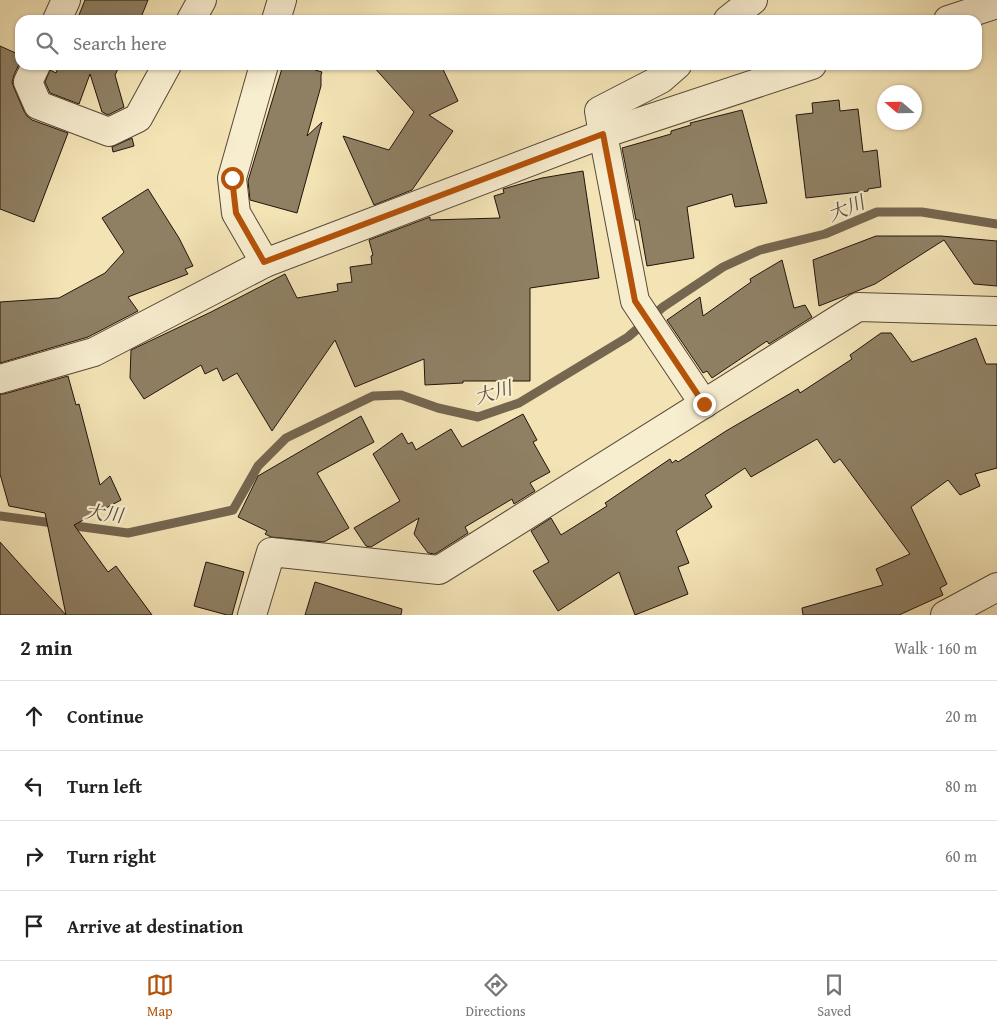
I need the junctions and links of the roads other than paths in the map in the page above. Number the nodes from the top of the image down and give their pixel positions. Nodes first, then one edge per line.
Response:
1 (66, 0) edge
2 (202, 0) edge
3 (282, 0) edge
4 (753, 0) edge
5 (997, 4) edge
6 (59, 15) edge
7 (194, 15) edge
8 (278, 15) edge
9 (734, 15) edge
10 (963, 15) edge
11 (34, 70) edge
12 (164, 70) edge
13 (263, 70) edge
14 (671, 70) edge
15 (797, 70) edge
16 (603, 134) junction
17 (264, 262) junction
18 (997, 311) edge
19 (0, 379) edge
20 (704, 404) junction
21 (997, 587) edge
22 (252, 615) edge
23 (946, 615) edge

1 - 6 street
2 - 7 street
3 - 8 street
4 - 9 street
5 - 10 street
11 - 12 street
13 - 17 street
14 - 16 street
15 - 16 street
16 - 17 street
16 - 20 street
17 - 19 street
18 - 20 street
20 - 22 street
21 - 23 street

